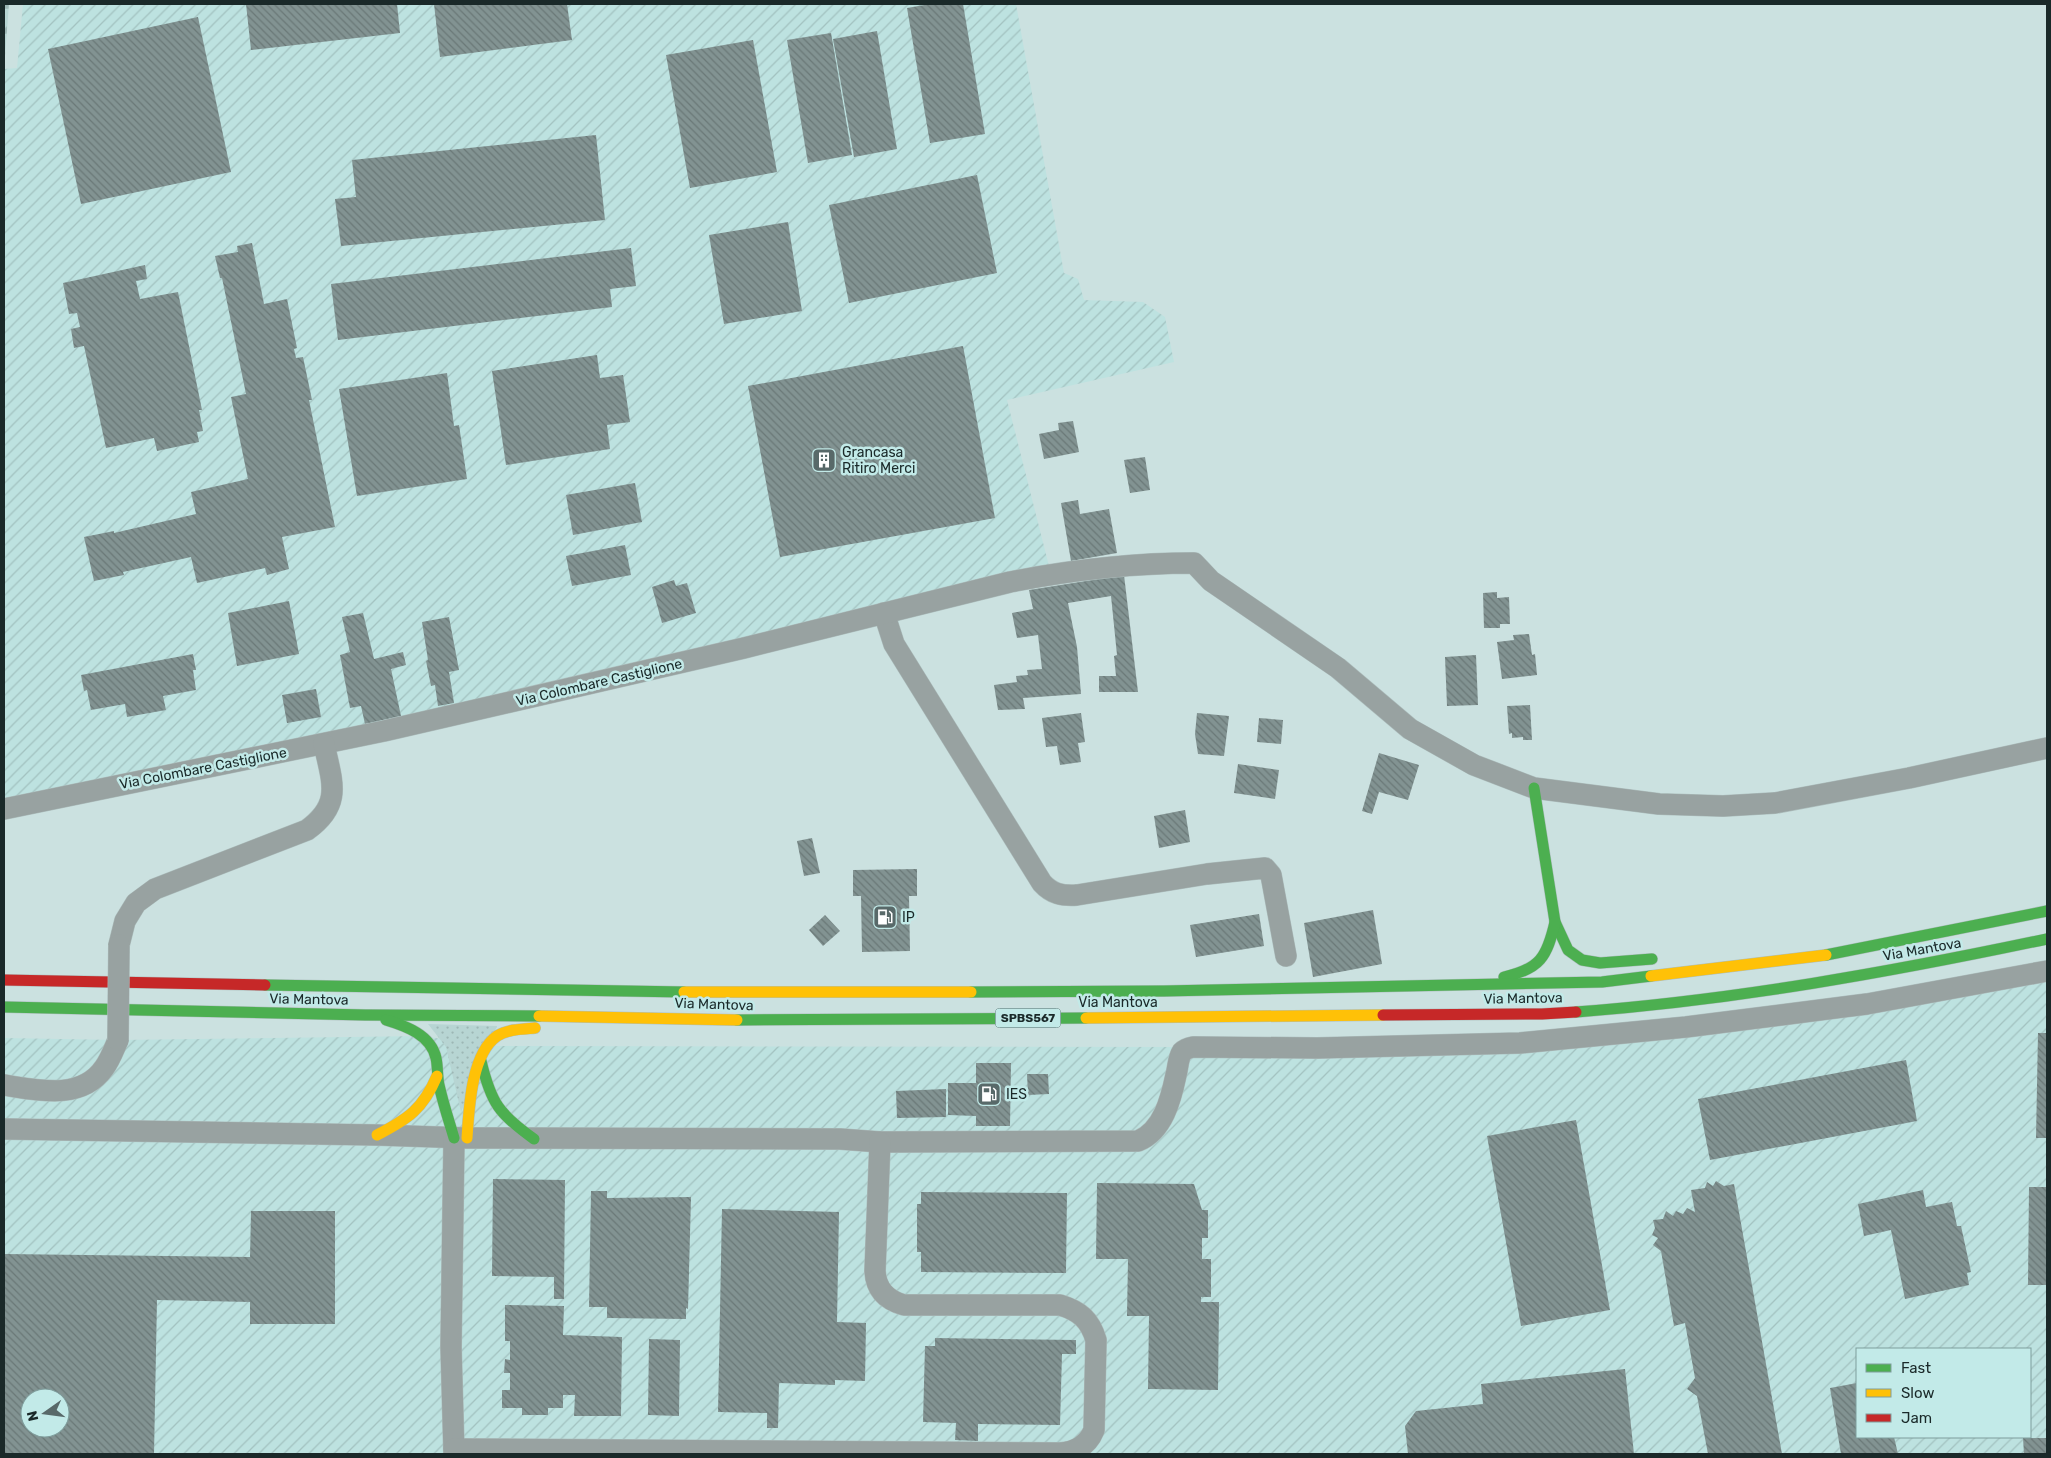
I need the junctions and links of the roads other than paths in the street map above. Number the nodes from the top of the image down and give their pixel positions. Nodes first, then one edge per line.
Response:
1 (884, 613) junction
2 (324, 744) junction
3 (2047, 748) edge
4 (1534, 788) junction
5 (4, 809) edge
6 (2047, 911) edge
7 (1554, 922) junction
8 (2047, 939) edge
9 (1286, 956) dead end
10 (1664, 958) dead end
11 (1702, 958) dead end
12 (1770, 962) junction
13 (2047, 971) edge
14 (4, 980) edge
15 (1464, 984) junction
16 (4, 1007) edge
17 (365, 1015) junction
18 (603, 1016) junction
19 (480, 1062) junction
20 (437, 1076) junction
21 (4, 1085) edge
22 (4, 1129) edge
23 (377, 1134) junction
24 (460, 1138) junction
25 (534, 1139) junction
26 (880, 1142) junction
27 (454, 1452) edge

1 - 2 street, Via Colombare Castiglione
1 - 4 street, Via Colombare Castiglione
1 - 9 street
2 - 5 street, Via Colombare Castiglione
2 - 21 street, bridge
3 - 4 street
4 - 7 highway
6 - 12 highway, Via Mantova / SPBS567
7 - 10 highway
7 - 15 highway
8 - 18 highway, Via Mantova / SPBS567
11 - 12 highway
12 - 15 highway, Via Mantova / SPBS567
13 - 26 street
14 - 15 highway, Via Mantova / SPBS567
16 - 17 highway, Via Mantova / SPBS567
17 - 18 highway, Via Mantova / SPBS567
17 - 20 highway
18 - 19 highway
19 - 24 highway
19 - 25 highway
20 - 23 highway
20 - 24 highway
22 - 23 street
23 - 24 street
24 - 25 street
24 - 27 street
25 - 26 street
26 - 27 street

